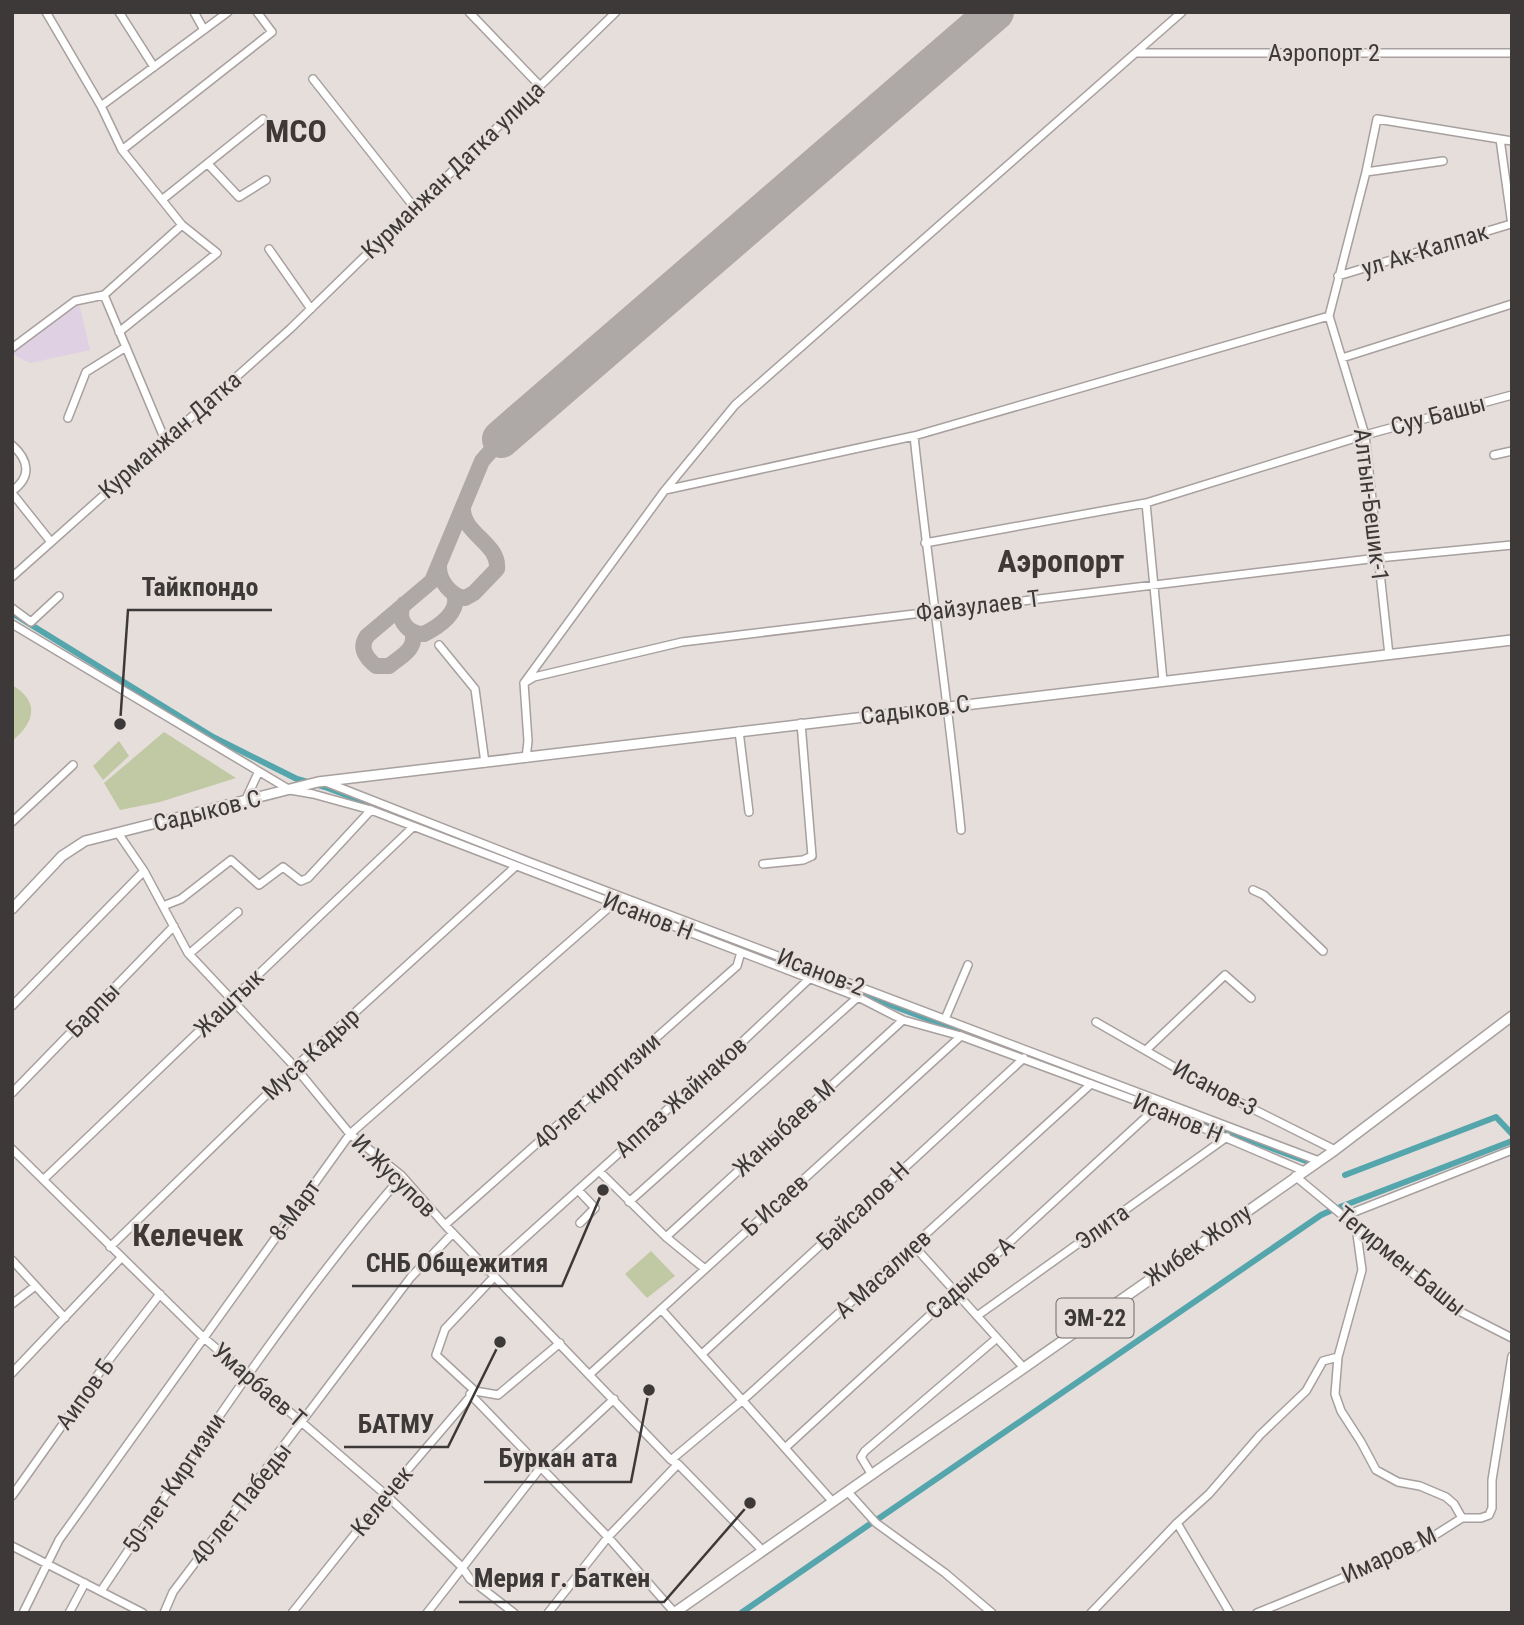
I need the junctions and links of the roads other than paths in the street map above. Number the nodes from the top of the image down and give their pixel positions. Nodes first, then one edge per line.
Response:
1 (46, 12) edge
2 (119, 12) edge
3 (194, 12) edge
4 (228, 12) edge
5 (257, 12) edge
6 (469, 12) edge
7 (616, 12) edge
8 (1182, 12) edge
9 (204, 30) junction
10 (1136, 53) junction
11 (1512, 53) edge
12 (154, 67) junction
13 (313, 79) dead end
14 (540, 86) junction
15 (102, 106) junction
16 (263, 119) dead end
17 (1500, 139) junction
18 (1512, 141) edge
19 (122, 150) junction
20 (1443, 161) dead end
21 (208, 164) junction
22 (1366, 172) junction
23 (266, 180) dead end
24 (163, 199) junction
25 (414, 207) junction
26 (182, 225) junction
27 (1512, 225) edge
28 (269, 249) dead end
29 (1338, 276) junction
30 (104, 295) junction
31 (1512, 304) edge
32 (311, 309) junction
33 (1329, 316) junction
34 (290, 329) joint
35 (120, 332) junction
36 (126, 347) junction
37 (12, 348) edge
38 (1342, 358) junction
39 (1512, 395) edge
40 (68, 418) dead end
41 (1365, 435) junction
42 (914, 436) junction
43 (165, 440) junction
44 (12, 445) edge
45 (1512, 451) edge
46 (1494, 455) dead end
47 (665, 490) junction
48 (12, 492) edge
49 (1146, 503) junction
50 (51, 542) junction
51 (925, 543) junction
52 (1512, 545) edge
53 (1378, 558) junction
54 (13, 576) edge
55 (1155, 586) junction
56 (59, 596) dead end
57 (12, 608) edge
58 (934, 612) junction
59 (12, 624) edge
60 (1512, 640) edge
61 (439, 645) dead end
62 (1389, 655) junction
63 (1163, 681) junction
64 (524, 682) junction
65 (948, 706) junction
66 (801, 723) junction
67 (739, 731) junction
68 (526, 758) junction
69 (485, 763) junction
70 (73, 765) dead end
71 (258, 773) junction
72 (320, 781) junction
73 (293, 789) junction
74 (245, 801) junction
75 (371, 810) junction
76 (749, 812) dead end
77 (12, 822) edge
78 (413, 827) junction
79 (961, 830) dead end
80 (118, 833) junction
81 (763, 864) dead end
82 (516, 866) junction
83 (144, 871) junction
84 (1253, 890) dead end
85 (614, 903) junction
86 (163, 906) junction
87 (12, 909) edge
88 (238, 912) dead end
89 (174, 926) junction
90 (1323, 951) dead end
91 (741, 952) junction
92 (189, 954) junction
93 (968, 965) dead end
94 (809, 979) junction
95 (858, 997) junction
96 (1251, 998) dead end
97 (233, 1000) junction
98 (12, 1006) edge
99 (1512, 1016) edge
100 (945, 1019) junction
101 (903, 1020) junction
102 (1096, 1022) dead end
103 (961, 1036) junction
104 (1146, 1050) junction
105 (1024, 1058) junction
106 (295, 1067) junction
107 (1091, 1084) junction
108 (12, 1093) edge
109 (1156, 1108) junction
110 (350, 1134) junction
111 (1227, 1137) junction
112 (12, 1149) edge
113 (1335, 1150) junction
114 (1512, 1150) edge
115 (1319, 1161) junction
116 (598, 1171) junction
117 (1300, 1174) junction
118 (402, 1176) junction
119 (44, 1178) junction
120 (578, 1190) junction
121 (629, 1202) junction
122 (1343, 1216) junction
123 (580, 1223) dead end
124 (445, 1225) junction
125 (1356, 1227) junction
126 (453, 1233) junction
127 (666, 1237) junction
128 (914, 1246) junction
129 (110, 1247) junction
130 (121, 1258) junction
131 (12, 1260) edge
132 (705, 1269) junction
133 (491, 1274) junction
134 (34, 1287) junction
135 (955, 1292) junction
136 (160, 1294) junction
137 (12, 1304) edge
138 (661, 1309) junction
139 (977, 1316) junction
140 (65, 1318) junction
141 (204, 1337) junction
142 (997, 1338) junction
143 (1512, 1338) edge
144 (560, 1343) junction
145 (702, 1354) junction
146 (1512, 1356) edge
147 (1338, 1357) junction
148 (1024, 1368) junction
149 (12, 1373) edge
150 (590, 1374) junction
151 (248, 1375) junction
152 (473, 1392) junction
153 (614, 1399) junction
154 (743, 1400) junction
155 (303, 1423) junction
156 (785, 1448) junction
157 (674, 1462) junction
158 (541, 1467) junction
159 (872, 1475) junction
160 (848, 1492) junction
161 (386, 1495) junction
162 (12, 1496) edge
163 (834, 1502) junction
164 (1462, 1518) junction
165 (1177, 1523) junction
166 (608, 1537) junction
167 (12, 1546) edge
168 (763, 1551) junction
169 (47, 1564) junction
170 (461, 1566) junction
171 (85, 1583) junction
172 (101, 1591) junction
173 (23, 1613) edge
174 (69, 1613) edge
175 (143, 1613) edge
176 (164, 1613) edge
177 (292, 1613) edge
178 (426, 1613) edge
179 (514, 1613) edge
180 (548, 1613) edge
181 (674, 1613) edge
182 (992, 1613) edge
183 (1091, 1613) edge
184 (1230, 1613) edge
185 (1257, 1613) edge

1 - 15 street
2 - 12 street
3 - 9 street
4 - 9 street
5 - 19 street
6 - 14 street
7 - 14 street, Курманжан Датка улица
8 - 10 street
9 - 12 street
10 - 11 street, Аэропорт 2
10 - 47 street
12 - 15 street
13 - 25 street
14 - 25 street, Курманжан Датка улица
15 - 19 street
16 - 21 street
17 - 18 street
17 - 22 street
17 - 27 street
19 - 24 street
20 - 22 street
21 - 23 street
21 - 24 street
22 - 29 street
24 - 26 street
25 - 32 street, Курманжан Датка улица
26 - 30 street
26 - 35 street
27 - 29 street, ул Ак-Калпак
28 - 32 street
29 - 33 street
30 - 35 street
30 - 37 street
31 - 38 street
32 - 34 street, Курманжан Датка улица
33 - 38 street, Алтын-Бешик-1
33 - 42 street
34 - 43 street, Курманжан Датка
35 - 36 street
36 - 40 street
36 - 43 street
38 - 41 street, Алтын-Бешик-1
39 - 41 street, Суу Башы
41 - 49 street, Суу Башы
41 - 53 street, Алтын-Бешик-1
42 - 47 street
42 - 51 street
43 - 50 street, Курманжан Датка
44 - 48 street
45 - 46 street
47 - 64 street
48 - 50 street
49 - 51 street, Суу Башы
49 - 55 street
50 - 54 street, Курманжан Датка
51 - 58 street
52 - 53 street, Файзулаев Т
53 - 55 street, Файзулаев Т
53 - 62 street, Алтын-Бешик-1
55 - 58 street, Файзулаев Т
55 - 63 street
56 - 57 street
58 - 64 street, Файзулаев Т
58 - 65 street
59 - 71 street, Исанов Н
60 - 62 main road, Садыков.С
61 - 69 street
62 - 63 main road, Садыков.С
63 - 65 main road, Садыков.С
64 - 68 street
65 - 66 main road, Садыков.С
65 - 79 street
66 - 67 main road, Садыков.С
66 - 81 street
67 - 68 main road, Садыков.С
67 - 76 street
68 - 69 main road, Садыков.С
69 - 72 main road, Садыков.С
70 - 77 street
71 - 73 street, Исанов Н
71 - 74 street
72 - 73 main road, Садыков.С
72 - 100 street, Исанов-2
73 - 74 main road, Садыков.С
73 - 75 street, Исанов Н
74 - 80 main road, Садыков.С
75 - 78 street, Исанов Н
75 - 86 street
78 - 82 street, Исанов Н
78 - 97 street, Жаштык
80 - 83 street, И.Жусупов
80 - 87 main road, Садыков.С
82 - 85 street, Исанов Н
82 - 106 street, Муса Кадыр
83 - 86 street, И.Жусупов
83 - 98 street
84 - 90 street
85 - 91 street, Исанов Н
85 - 110 street, 8-Март
86 - 89 street, И.Жусупов
88 - 92 street
89 - 92 street, И.Жусупов
89 - 108 street, Барпы
91 - 94 street, Исанов Н
91 - 124 street, 40-лет киргизии
92 - 97 street, И.Жусупов
93 - 100 street
94 - 95 street, Исанов Н
94 - 116 street, Аппаз Жайнаков
95 - 101 street, Исанов Н
95 - 121 street, Аппаз Жайнаков
96 - 104 street
97 - 106 street, И.Жусупов
97 - 119 street, Жаштык
99 - 113 main road, Жибек Жолу / ЭМ-22
100 - 115 street, Исанов-2
101 - 103 street, Исанов Н
101 - 127 street, Жаныбаев М
102 - 104 street, Исанов-3
103 - 105 street, Исанов Н
103 - 132 street, Б Исаев
104 - 113 street, Исанов-3
105 - 107 street, Исанов Н
105 - 145 street, Байсалов Н
106 - 110 street, И.Жусупов
106 - 129 street, Муса Кадыр
107 - 109 street, Исанов Н
107 - 128 street, А Масалиев
109 - 111 street, Исанов Н
109 - 135 street, Садыков А
110 - 118 street, И.Жусупов
110 - 141 street, 8-Март
111 - 117 street, Исанов Н
111 - 139 street, Элита
112 - 119 street, Умарбаев Т
113 - 115 main road, Жибек Жолу / ЭМ-22
114 - 122 street
115 - 117 main road, Жибек Жолу / ЭМ-22
116 - 120 street, Аппаз Жайнаков
116 - 121 street
117 - 122 street, Тегирмен Башы
117 - 148 main road, Жибек Жолу / ЭМ-22
118 - 124 street, И.Жусупов
118 - 151 street, 50-лет Киргизии
119 - 129 street, Умарбаев Т
120 - 123 street
120 - 133 street, Аппаз Жайнаков
121 - 127 street
122 - 125 street, Тегирмен Башы
124 - 126 street, И.Жусупов
125 - 143 street, Тегирмен Башы
125 - 147 street
126 - 133 street, И.Жусупов
126 - 155 street, 40-лет Пабеды
127 - 132 street
128 - 135 street
128 - 154 street, А Масалиев
129 - 130 street, Умарбаев Т
130 - 136 street, Умарбаев Т
130 - 140 street
131 - 134 street
132 - 138 street, Б Исаев
133 - 144 street, И.Жусупов
133 - 152 street, Аппаз Жайнаков
134 - 137 street
134 - 140 street
135 - 139 street
135 - 156 street, Садыков А
136 - 141 street, Умарбаев Т
136 - 162 street, Аипов Б
138 - 145 street
138 - 150 street, Б Исаев
139 - 142 street
140 - 149 street
141 - 151 street, Умарбаев Т
141 - 169 street, 8-Март
142 - 148 street
142 - 159 street
144 - 150 street, И.Жусупов
144 - 152 street
145 - 154 street
146 - 164 street, Имаров М
147 - 164 street
147 - 165 street
148 - 159 main road, Жибек Жолу / ЭМ-22
150 - 153 street, И.Жусупов
151 - 155 street, Умарбаев Т
151 - 172 street, 50-лет Киргизии
152 - 158 street
152 - 161 street, Келечек
153 - 157 street, И.Жусупов
153 - 158 street
154 - 156 street
154 - 157 street, А Масалиев
155 - 161 street, Умарбаев Т
155 - 176 street, 40-лет Пабеды
156 - 163 street
157 - 166 street, А Масалиев
157 - 168 street, И.Жусупов
158 - 166 street
158 - 170 street
159 - 160 main road, Жибек Жолу / ЭМ-22
160 - 163 main road, Жибек Жолу / ЭМ-22
160 - 182 street
161 - 170 street, Умарбаев Т
161 - 177 street, Келечек
163 - 168 main road, Жибек Жолу / ЭМ-22
164 - 185 street, Имаров М
165 - 183 street
165 - 184 street
166 - 180 street, А Масалиев
166 - 181 street
167 - 169 street
168 - 181 main road, Жибек Жолу / ЭМ-22
169 - 171 street
169 - 173 street, 8-Март
170 - 178 street
170 - 179 street, Умарбаев Т
171 - 172 street
171 - 174 street
172 - 175 street

